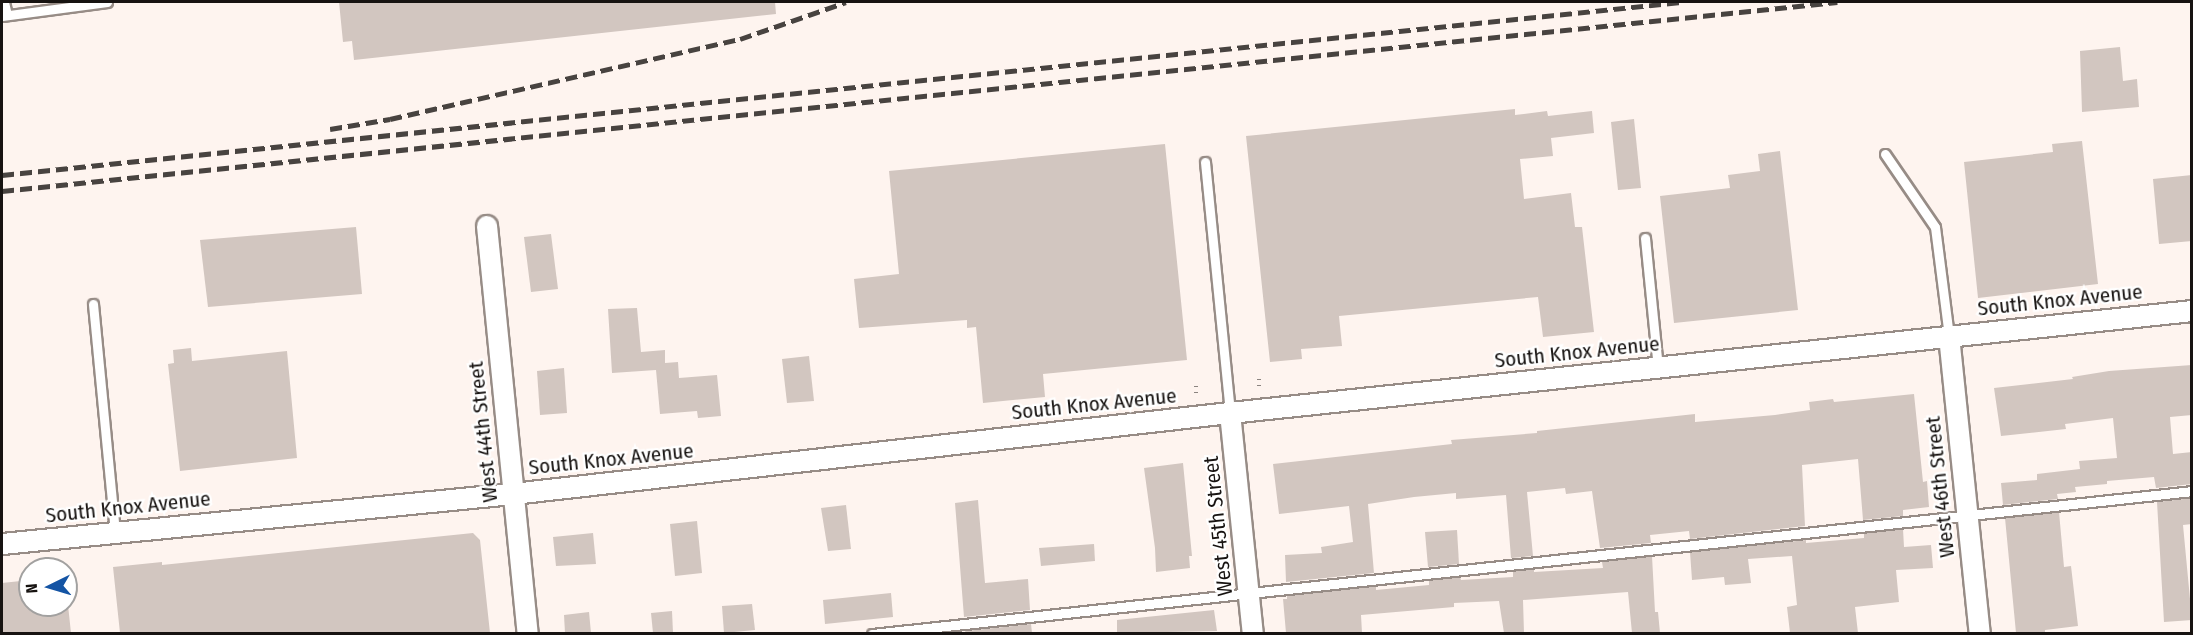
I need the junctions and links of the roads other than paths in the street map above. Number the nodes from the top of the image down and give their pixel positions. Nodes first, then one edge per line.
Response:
1 (4, 2) edge
2 (107, 2) edge
3 (70, 4) edge
4 (4, 15) edge
5 (1885, 154) dead end
6 (1205, 162) dead end
7 (488, 226) dead end
8 (1645, 238) dead end
9 (93, 304) dead end
10 (2192, 311) edge
11 (1948, 336) junction
12 (1658, 368) junction
13 (1230, 413) junction
14 (2192, 491) edge
15 (513, 494) junction
16 (1967, 515) junction
17 (115, 532) junction
18 (2, 544) edge
19 (1249, 594) junction
20 (528, 633) edge
21 (872, 633) edge
22 (1253, 633) edge
23 (1980, 633) edge

1 - 4 lane
2 - 3 lane
3 - 4 lane
5 - 11 lane
6 - 13 lane
7 - 15 street, West 44th Street
8 - 12 lane
9 - 17 lane
10 - 11 street, South Knox Avenue
11 - 12 street, South Knox Avenue
11 - 16 street, West 46th Street
12 - 13 street, South Knox Avenue
13 - 15 street, South Knox Avenue
13 - 19 street, West 45th Street
14 - 16 lane
15 - 17 street, South Knox Avenue
15 - 20 street, West 44th Street
16 - 19 lane
16 - 23 street, West 46th Street
17 - 18 street, South Knox Avenue
19 - 21 lane
19 - 22 street, West 45th Street

